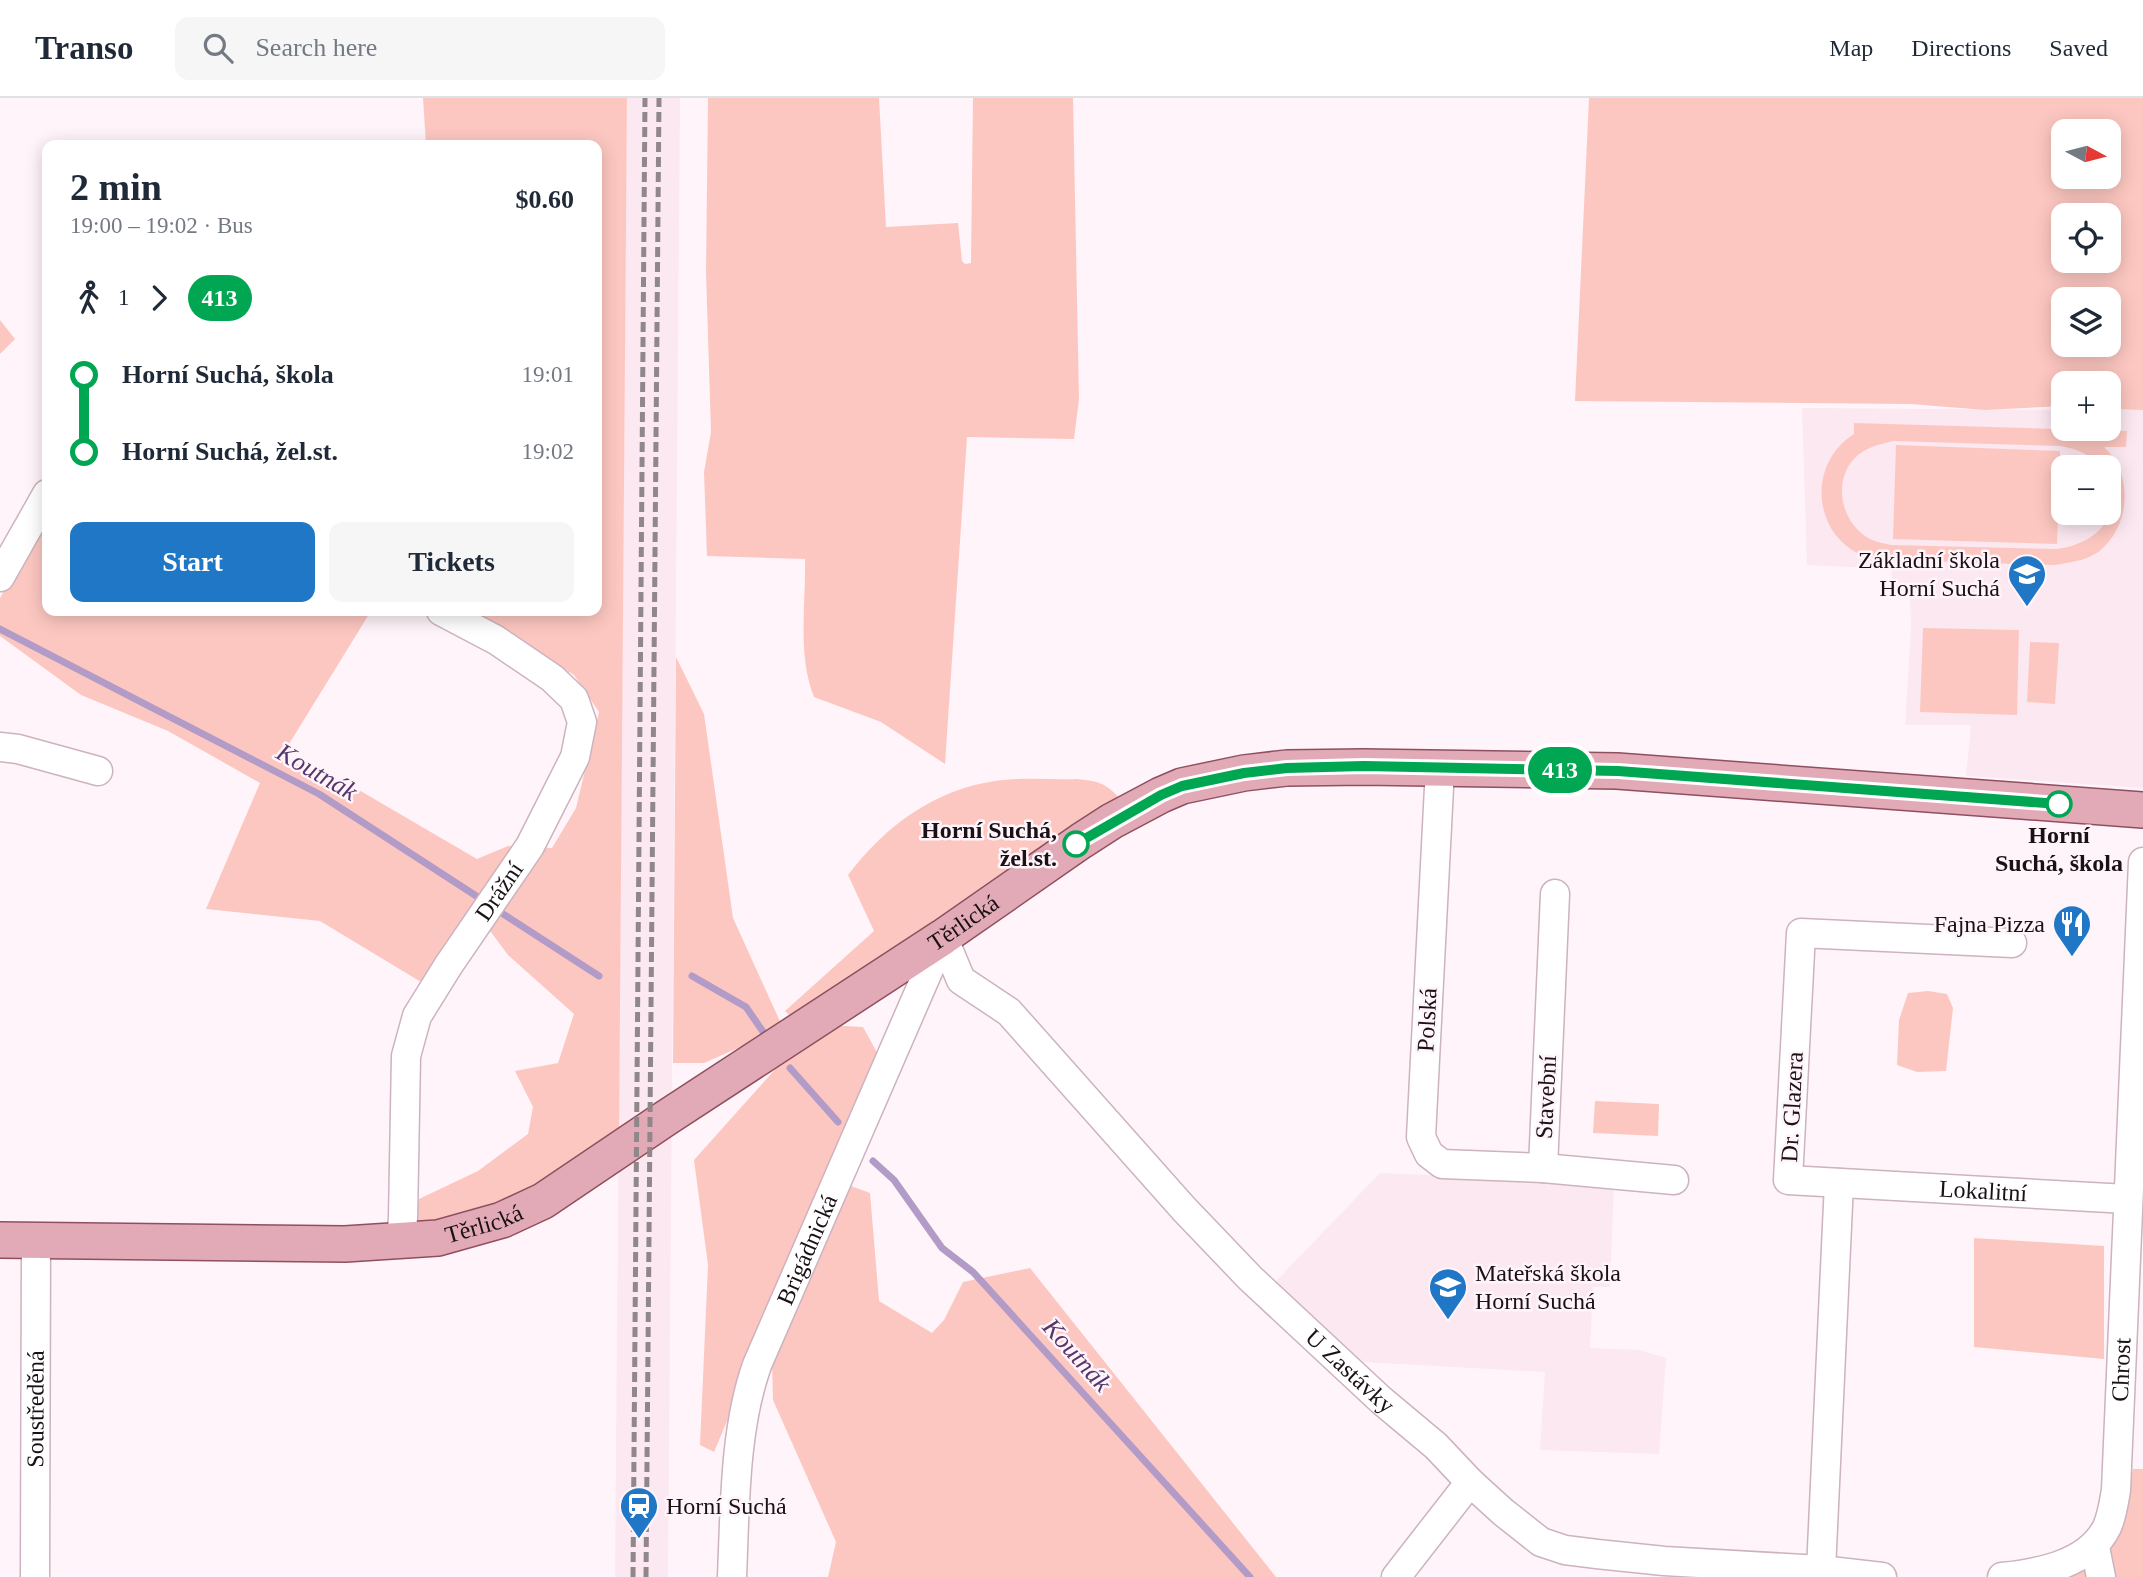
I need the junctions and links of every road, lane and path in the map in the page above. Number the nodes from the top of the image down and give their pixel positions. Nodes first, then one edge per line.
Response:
1 (42, 503) edge
2 (0, 577) edge
3 (450, 616) edge
4 (0, 747) edge
5 (1440, 768) junction
6 (98, 771) dead end
7 (2143, 810) edge
8 (2143, 862) edge
9 (1555, 894) dead end
10 (943, 937) junction
11 (2012, 943) dead end
12 (2138, 1137) edge
13 (1543, 1168) junction
14 (1674, 1180) dead end
15 (1839, 1183) junction
16 (2127, 1199) junction
17 (0, 1240) edge
18 (36, 1240) junction
19 (401, 1241) junction
20 (1470, 1482) junction
21 (2095, 1547) junction
22 (1821, 1570) junction
23 (35, 1577) edge
24 (732, 1577) edge
25 (1396, 1577) edge
26 (1882, 1577) edge
27 (2002, 1577) edge
28 (2101, 1577) edge

1 - 2 street
3 - 19 street, Drážní
4 - 6 street
5 - 7 main road, Těrlická
5 - 10 main road, Těrlická
5 - 13 street, Polská
8 - 12 street, Chrost
9 - 13 street, Stavební
10 - 19 main road, Těrlická
10 - 20 street, U Zastávky
10 - 24 street, Brigádnická
11 - 15 street, Dr. Glazera
12 - 16 street, Chrost
13 - 14 street, Stavební
15 - 16 street, Lokalitní
15 - 22 street
16 - 21 street, Chrost
17 - 18 main road, Těrlická
18 - 19 main road, Těrlická
18 - 23 street, Soustředěná
20 - 22 street, U Zastávky
20 - 25 street
21 - 27 street
21 - 28 street
22 - 26 street, U Zastávky

